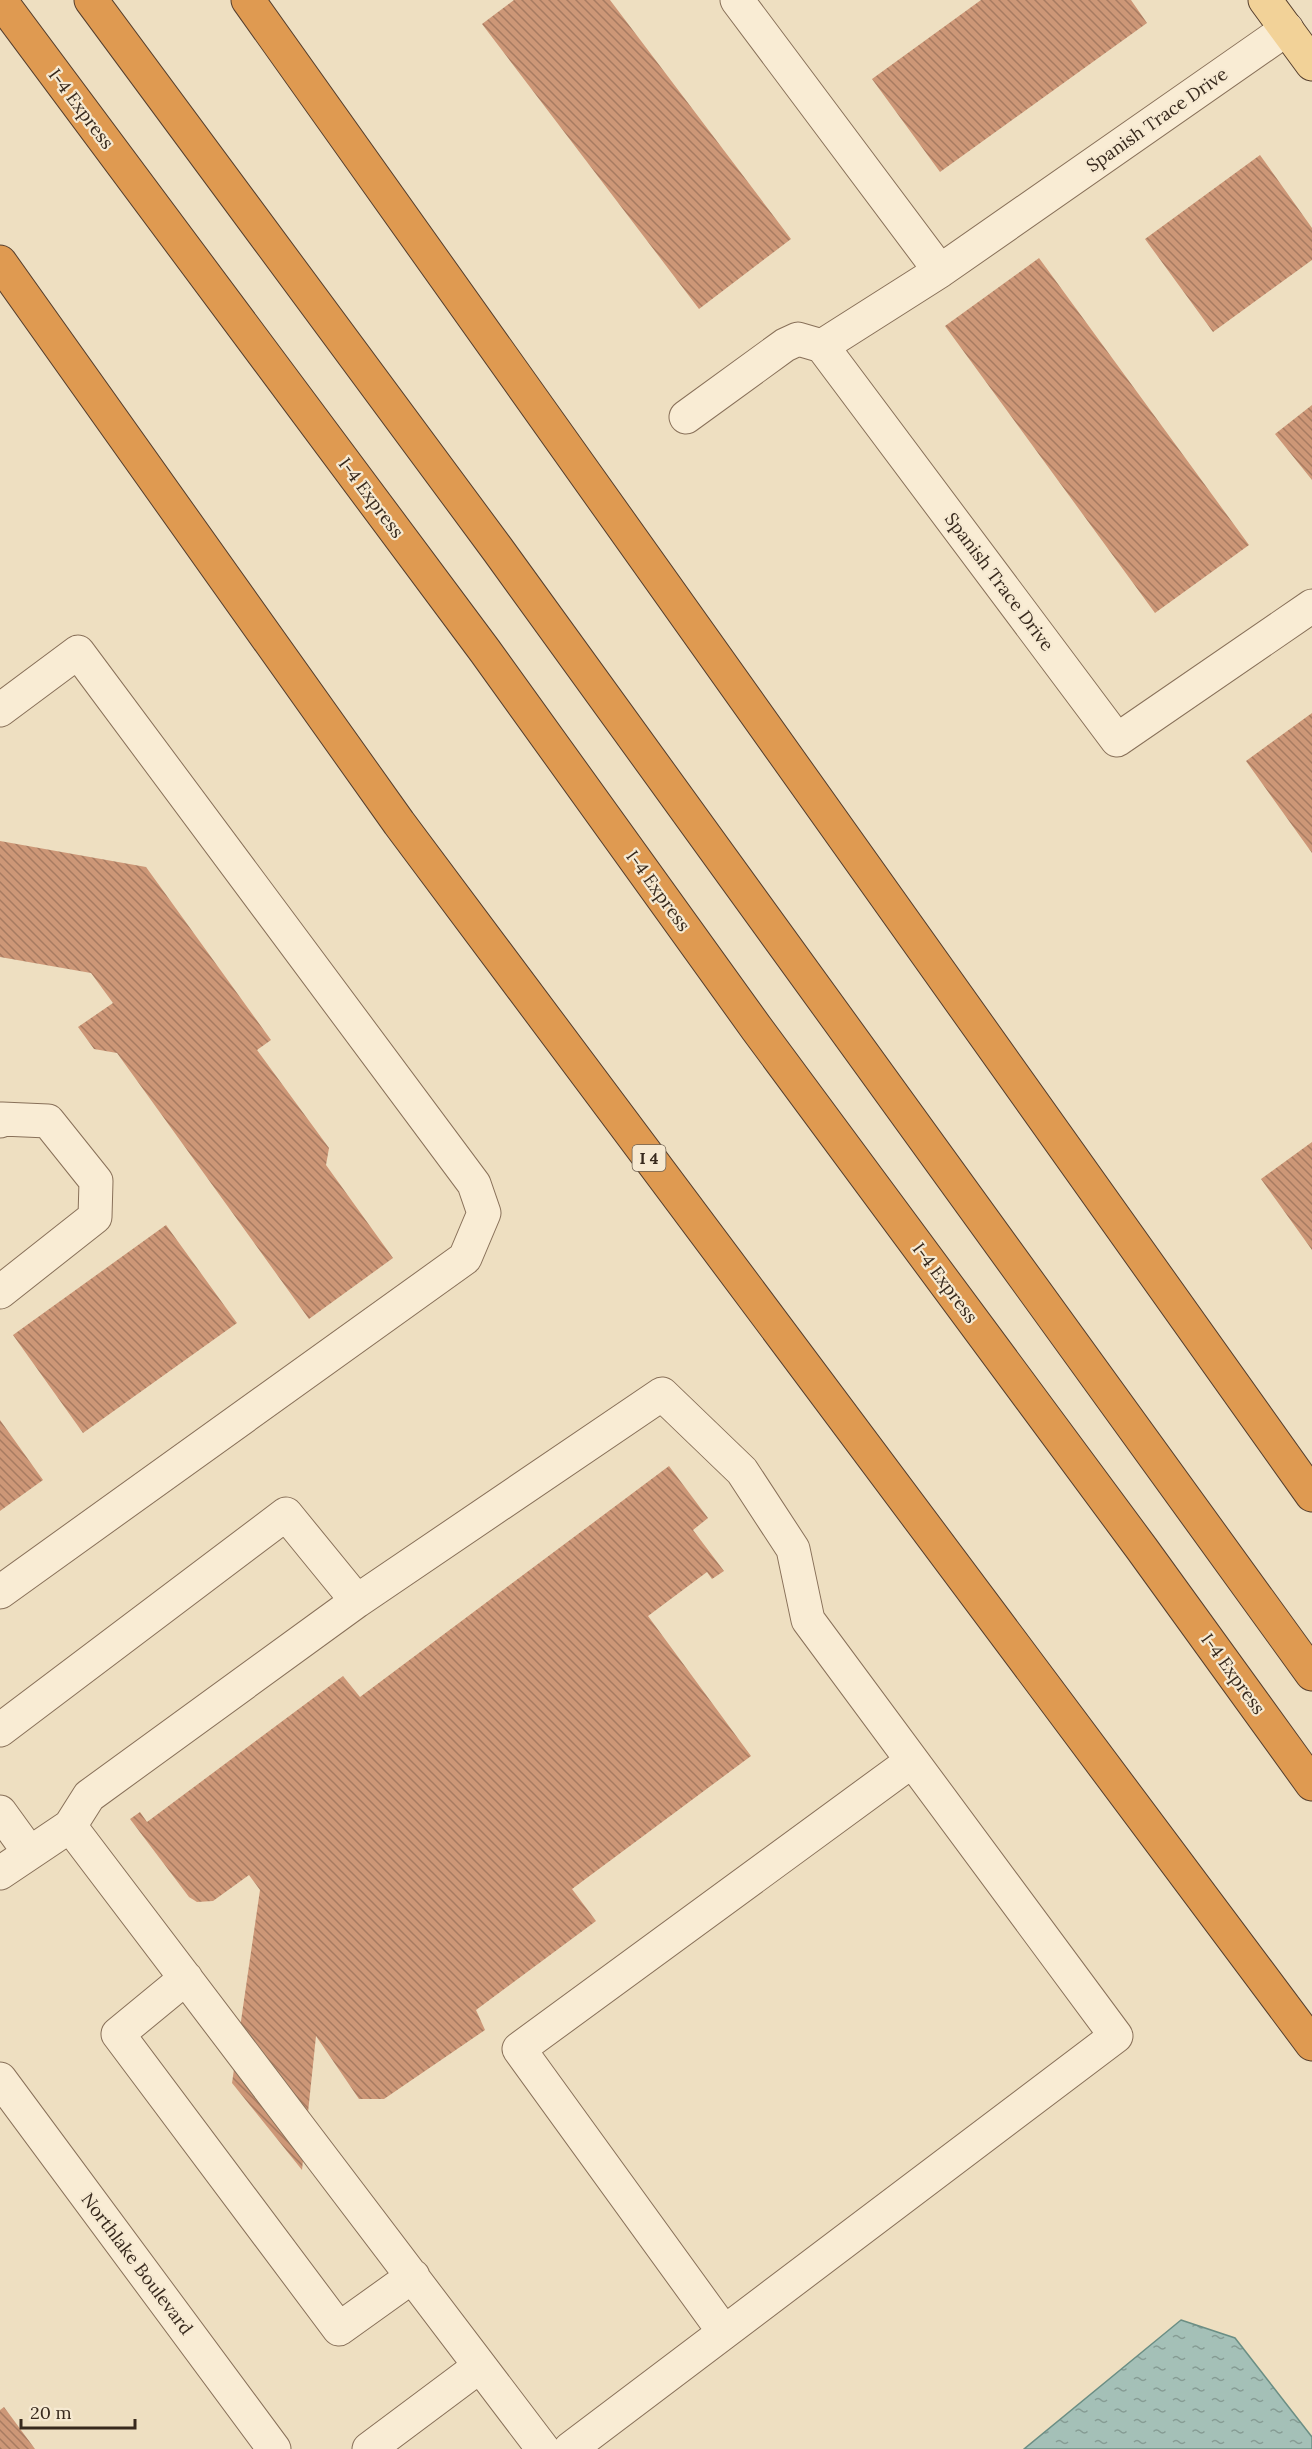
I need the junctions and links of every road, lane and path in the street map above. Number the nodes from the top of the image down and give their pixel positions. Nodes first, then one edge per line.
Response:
1 (0, 0) edge
2 (91, 0) edge
3 (248, 0) edge
4 (737, 0) edge
5 (1265, 0) edge
6 (1287, 29) junction
7 (1312, 64) edge
8 (0, 262) edge
9 (940, 272) junction
10 (822, 346) junction
11 (686, 417) dead end
12 (1312, 606) edge
13 (0, 710) edge
14 (0, 1121) edge
15 (0, 1292) edge
16 (1312, 1495) edge
17 (0, 1592) edge
18 (357, 1601) junction
19 (1312, 1674) edge
20 (0, 1730) edge
21 (912, 1761) junction
22 (1312, 1784) edge
23 (0, 1812) edge
24 (70, 1826) junction
25 (29, 1852) junction
26 (0, 1873) edge
27 (186, 1978) junction
28 (1312, 2044) edge
29 (0, 2079) edge
30 (413, 2276) junction
31 (724, 2332) junction
32 (480, 2366) junction
33 (274, 2449) edge
34 (369, 2449) edge
35 (543, 2449) edge
36 (570, 2449) edge

1 - 22 highway, I-4 Express
2 - 19 highway
3 - 16 highway
4 - 9 street
5 - 6 main road
6 - 7 main road
6 - 9 street, Spanish Trace Drive
8 - 28 highway, I 4
9 - 10 street, Spanish Trace Drive
10 - 11 street
10 - 12 street, Spanish Trace Drive
13 - 17 street
14 - 15 street
18 - 20 street
18 - 21 street
18 - 24 street
21 - 31 street
21 - 31 street
23 - 25 street
24 - 25 street
24 - 27 street
25 - 26 street
27 - 30 street
27 - 30 street
29 - 33 street, Northlake Boulevard
30 - 32 street
31 - 36 street
32 - 34 street
32 - 35 street

